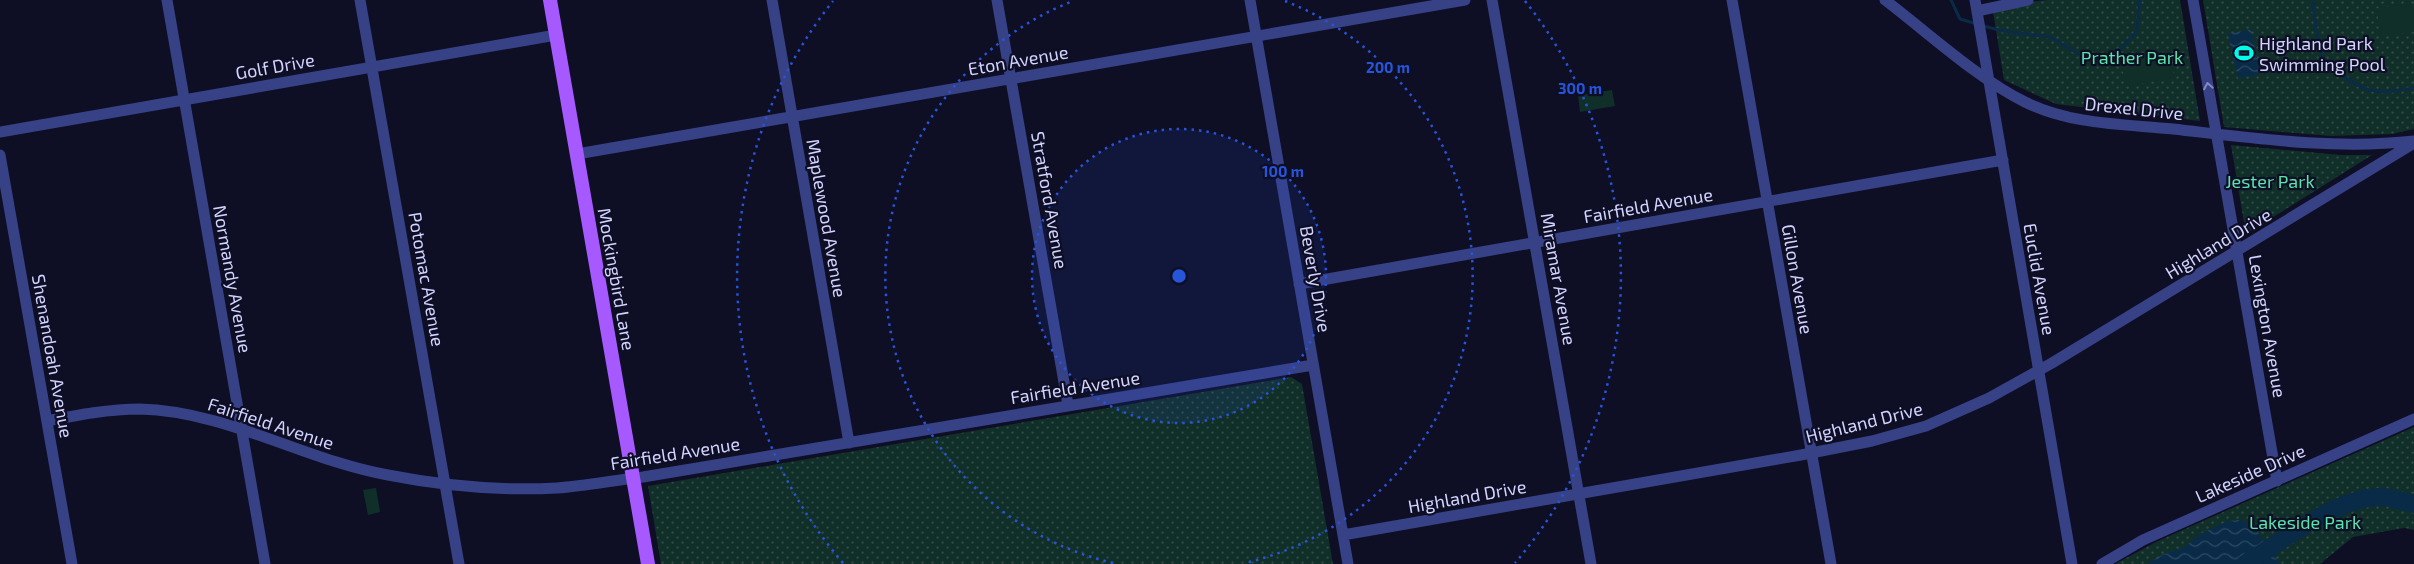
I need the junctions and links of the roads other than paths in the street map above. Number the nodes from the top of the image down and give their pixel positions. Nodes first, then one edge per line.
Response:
1 (167, 0) edge
2 (360, 0) edge
3 (550, 0) edge
4 (772, 0) edge
5 (998, 0) edge
6 (1250, 0) edge
7 (1464, 0) edge
8 (1492, 0) edge
9 (1732, 0) edge
10 (1885, 0) edge
11 (2025, 0) edge
12 (2193, 0) edge
13 (1976, 9) edge
14 (556, 35) junction
15 (1256, 36) junction
16 (372, 67) junction
17 (1012, 80) junction
18 (1989, 80) junction
19 (184, 100) junction
20 (791, 116) junction
21 (0, 132) edge
22 (2217, 134) junction
23 (2414, 142) edge
24 (576, 154) junction
25 (0, 155) edge
26 (2003, 160) junction
27 (1767, 202) junction
28 (1535, 243) junction
29 (2238, 252) junction
30 (1299, 284) junction
31 (1313, 365) junction
32 (2038, 371) junction
33 (1068, 405) junction
34 (2414, 419) edge
35 (47, 421) junction
36 (242, 430) junction
37 (849, 443) junction
38 (1811, 453) junction
39 (633, 478) junction
40 (2277, 481) junction
41 (445, 484) junction
42 (1578, 495) junction
43 (1343, 535) junction
44 (72, 564) edge
45 (265, 564) edge
46 (459, 564) edge
47 (648, 564) edge
48 (1348, 564) edge
49 (1591, 564) edge
50 (1831, 564) edge
51 (2072, 564) edge
52 (2102, 564) edge

1 - 19 street, Normandy Avenue
2 - 16 street, Potomac Avenue
3 - 14 main road, Mockingbird Lane
4 - 20 street, Maplewood Avenue
5 - 17 street, Stratford Avenue
6 - 15 street, Beverly Drive
7 - 15 street, Eton Avenue
8 - 28 street, Miramar Avenue
9 - 27 street, Gillon Avenue
10 - 18 street, Drexel Drive
11 - 13 street
22 -> 12 street, Lexington Avenue
13 - 18 street, Euclid Avenue
14 - 16 street, Golf Drive
14 - 24 main road, Mockingbird Lane
15 - 17 street, Eton Avenue
15 - 30 street, Beverly Drive
16 - 19 street, Golf Drive
16 - 41 street, Potomac Avenue
17 - 20 street, Eton Avenue
17 - 33 street, Stratford Avenue
18 - 22 street, Drexel Drive
18 - 26 street, Euclid Avenue
19 - 21 street, Golf Drive
19 - 36 street, Normandy Avenue
20 - 24 street, Eton Avenue
20 - 37 street, Maplewood Avenue
22 - 23 street, Drexel Drive
22 - 29 street, Lexington Avenue
23 - 29 street, Highland Drive
24 - 39 main road, Mockingbird Lane
25 - 35 street, Shenandoah Avenue
26 - 27 street, Fairfield Avenue
26 - 32 street, Euclid Avenue
27 - 28 street, Fairfield Avenue
27 - 38 street, Gillon Avenue
28 - 30 street, Fairfield Avenue
28 - 42 street, Miramar Avenue
29 - 32 street, Highland Drive
29 - 40 street, Lexington Avenue
30 - 31 street, Beverly Drive
31 - 33 street, Fairfield Avenue
31 - 43 street, Beverly Drive
32 - 38 street, Highland Drive
32 - 51 street, Euclid Avenue
33 - 37 street, Fairfield Avenue
34 - 40 street, Lakeside Drive
35 - 36 street, Fairfield Avenue
35 - 44 street, Shenandoah Avenue
36 - 41 street, Fairfield Avenue
36 - 45 street, Normandy Avenue
37 - 39 street, Fairfield Avenue
38 - 42 street, Highland Drive
38 - 50 street, Gillon Avenue
39 - 41 street, Fairfield Avenue
39 - 47 main road, Mockingbird Lane
40 - 52 street, Lakeside Drive
41 - 46 street, Potomac Avenue
42 - 43 street, Highland Drive
42 - 49 street, Miramar Avenue
43 - 48 street, Beverly Drive

